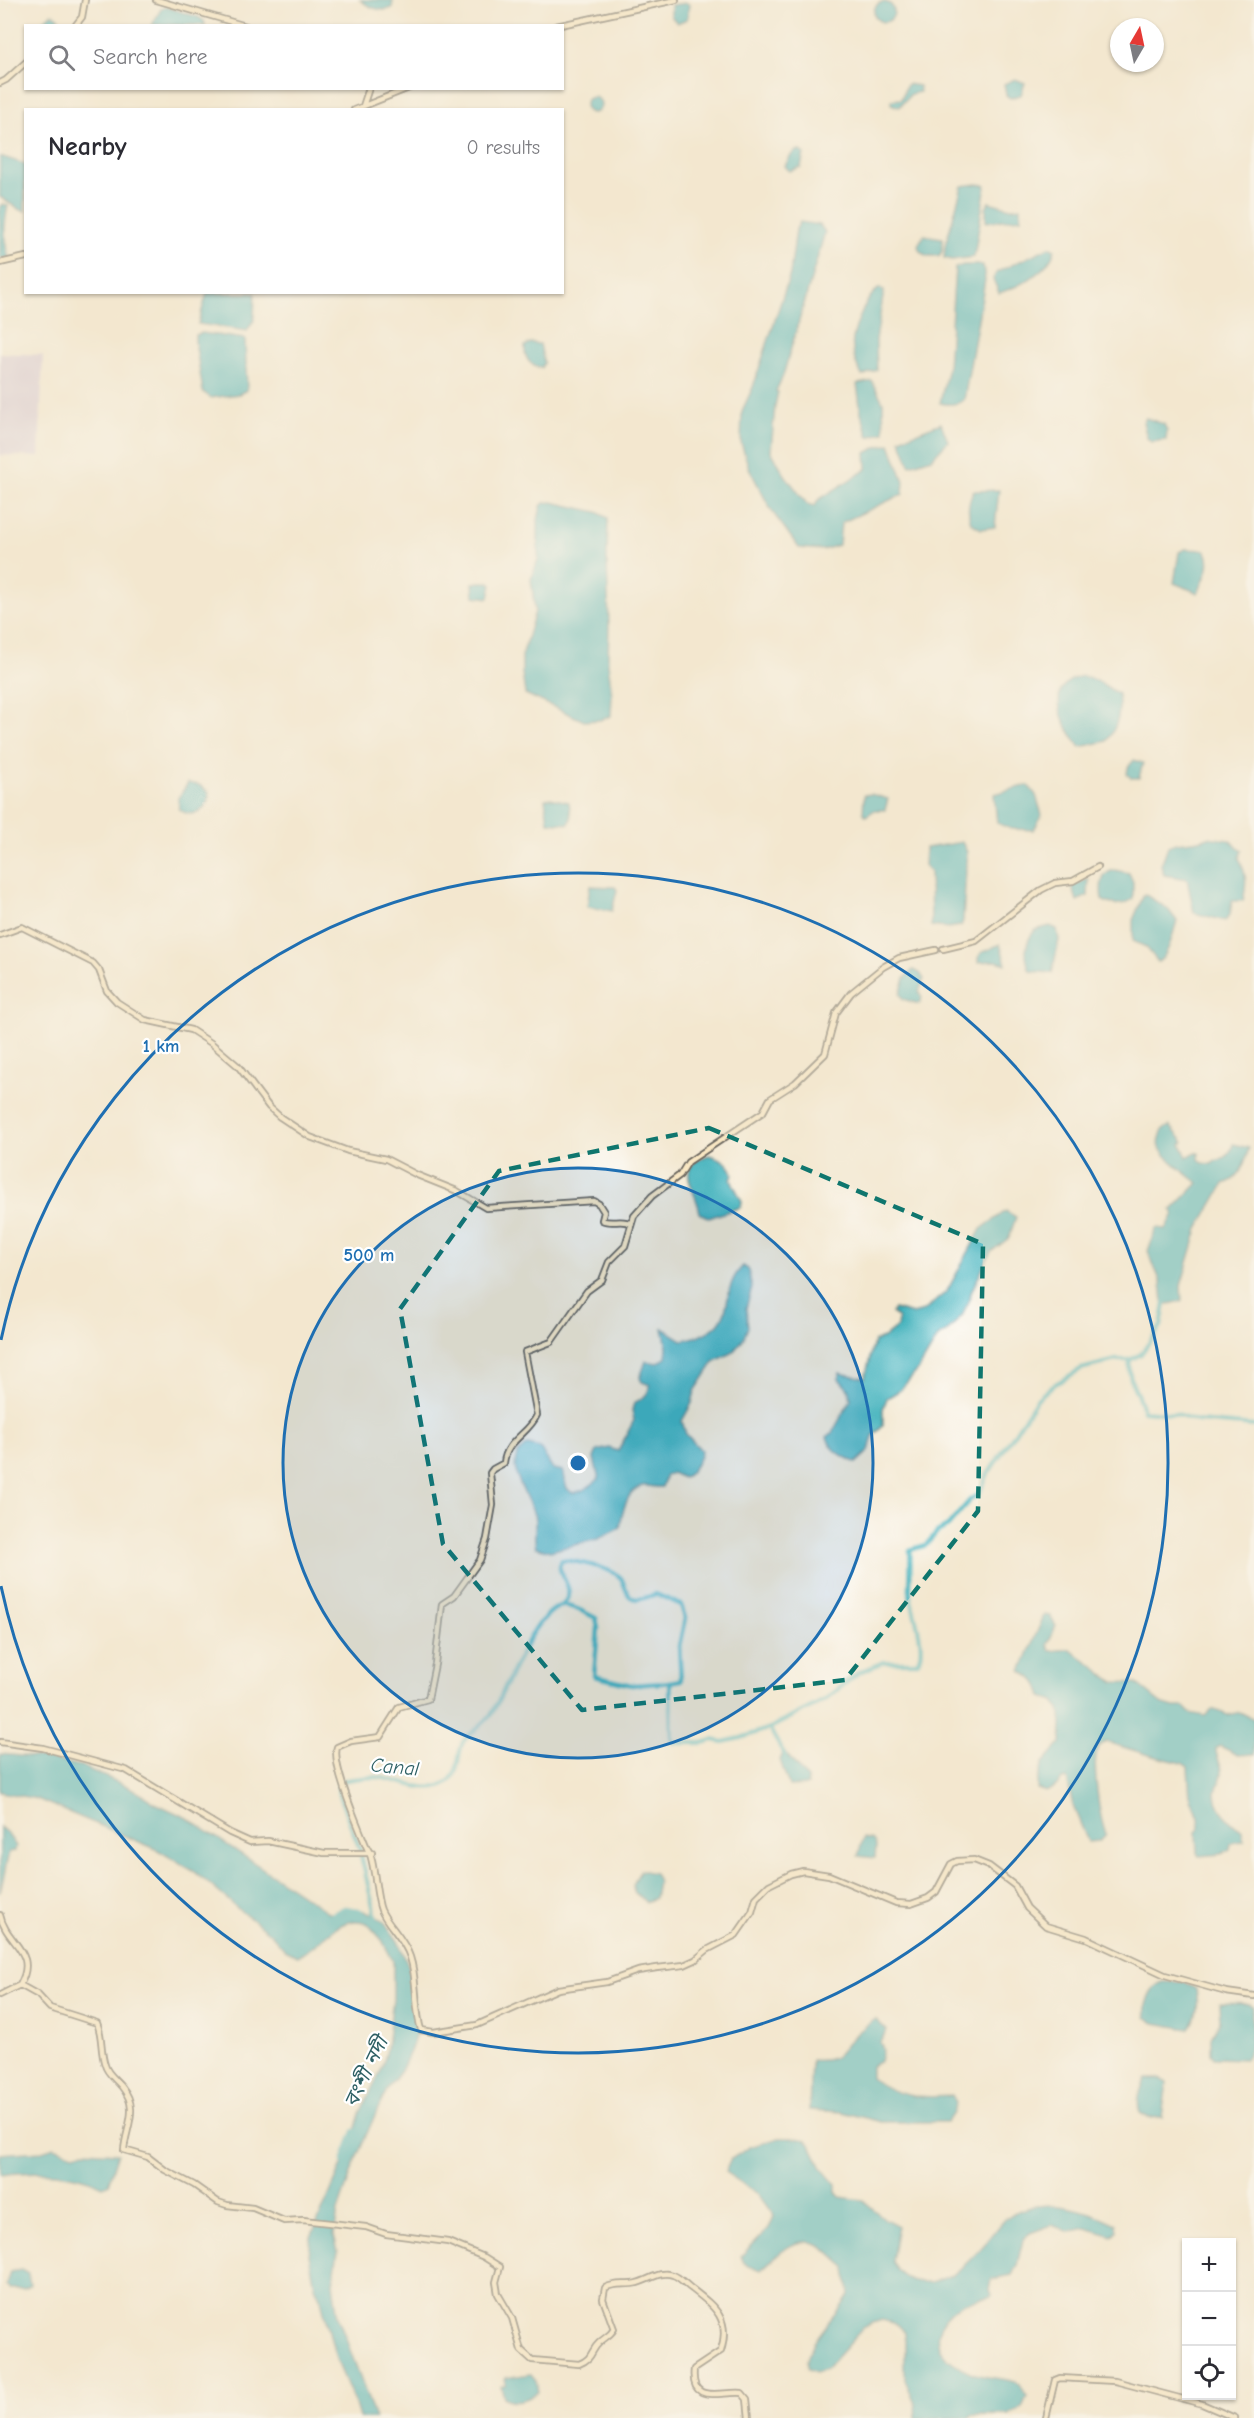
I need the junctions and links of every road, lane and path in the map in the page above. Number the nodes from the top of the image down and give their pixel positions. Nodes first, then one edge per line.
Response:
1 (85, 0) edge
2 (156, 0) edge
3 (676, 0) edge
4 (77, 24) edge
5 (239, 24) edge
6 (564, 24) edge
7 (24, 64) edge
8 (0, 83) edge
9 (368, 90) edge
10 (404, 90) edge
11 (363, 106) junction
12 (358, 108) edge
13 (24, 257) edge
14 (0, 263) edge
15 (1098, 867) dead end
16 (0, 935) edge
17 (943, 949) dead end
18 (936, 950) dead end
19 (631, 1224) junction
20 (0, 1742) edge
21 (372, 1853) junction
22 (0, 1915) edge
23 (20, 1985) junction
24 (0, 1995) edge
25 (1254, 1996) edge
26 (749, 2418) edge
27 (1046, 2418) edge
28 (1235, 2418) edge

1 - 4 street
2 - 5 street
3 - 6 street
7 - 8 street
9 - 11 street
10 - 11 street
11 - 12 street
13 - 14 street
15 - 17 street
16 - 19 street
18 - 19 street
19 - 21 street
20 - 21 street
21 - 25 street
22 - 23 street
23 - 24 street
23 - 26 street
27 - 28 street

